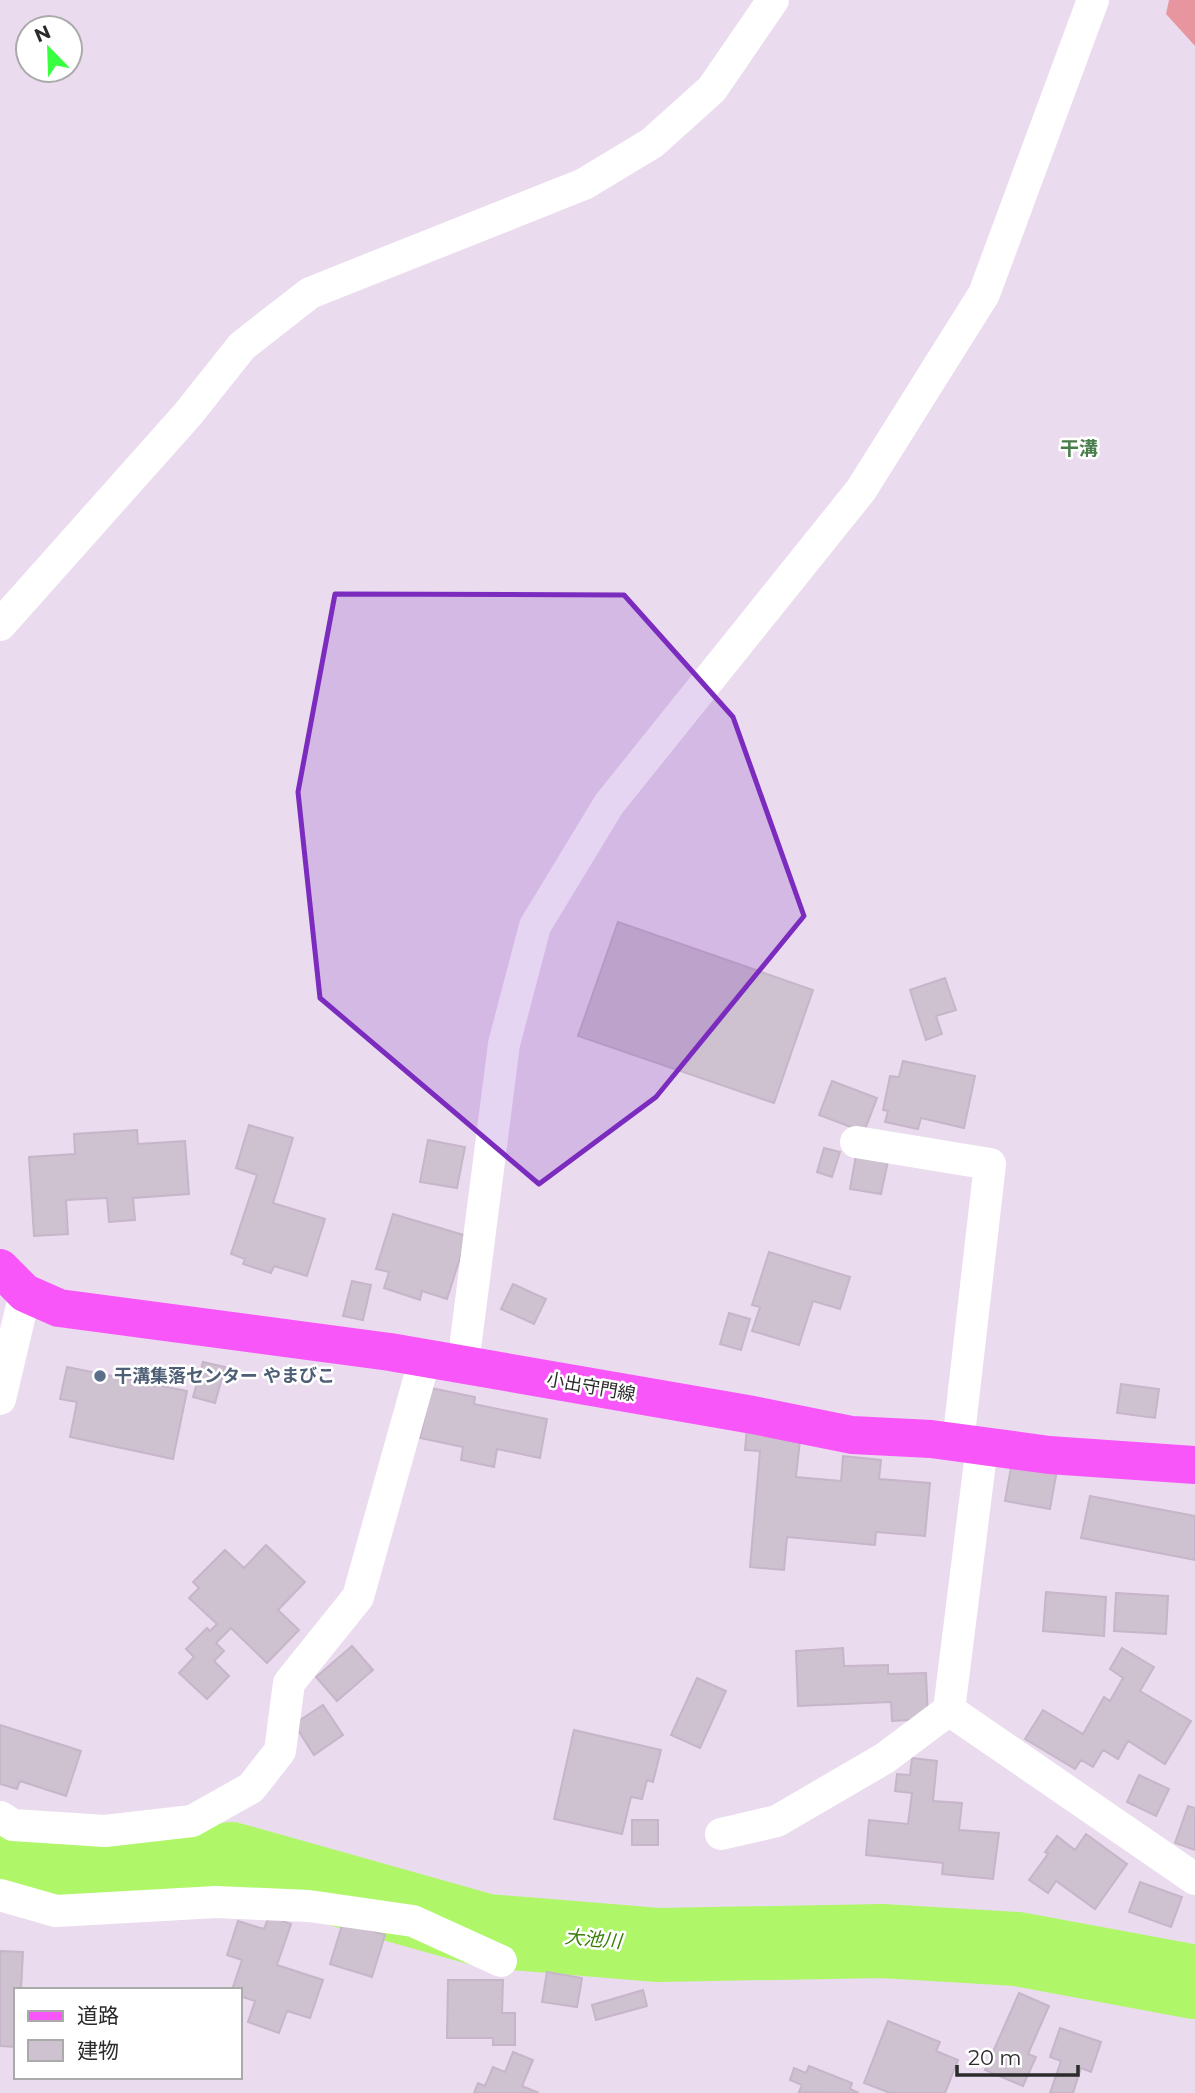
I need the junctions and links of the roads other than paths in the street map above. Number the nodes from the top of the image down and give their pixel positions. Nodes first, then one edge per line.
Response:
1 (773, 0) edge
2 (1093, 0) edge
3 (0, 625) edge
4 (856, 1142) dead end
5 (13, 1280) edge
6 (425, 1358) junction
7 (463, 1364) junction
8 (0, 1399) edge
9 (970, 1444) junction
10 (1195, 1465) edge
11 (948, 1710) junction
12 (0, 1817) edge
13 (721, 1834) dead end
14 (1195, 1880) edge
15 (0, 1895) edge
16 (501, 1961) dead end

1 - 3 street
2 - 7 street
4 - 9 street
5 - 6 main road, 小出守門線
5 - 8 street
6 - 7 main road, 小出守門線
6 - 12 street
7 - 9 main road, 小出守門線
9 - 10 main road, 小出守門線
9 - 11 street
11 - 13 street
11 - 14 street
15 - 16 street

